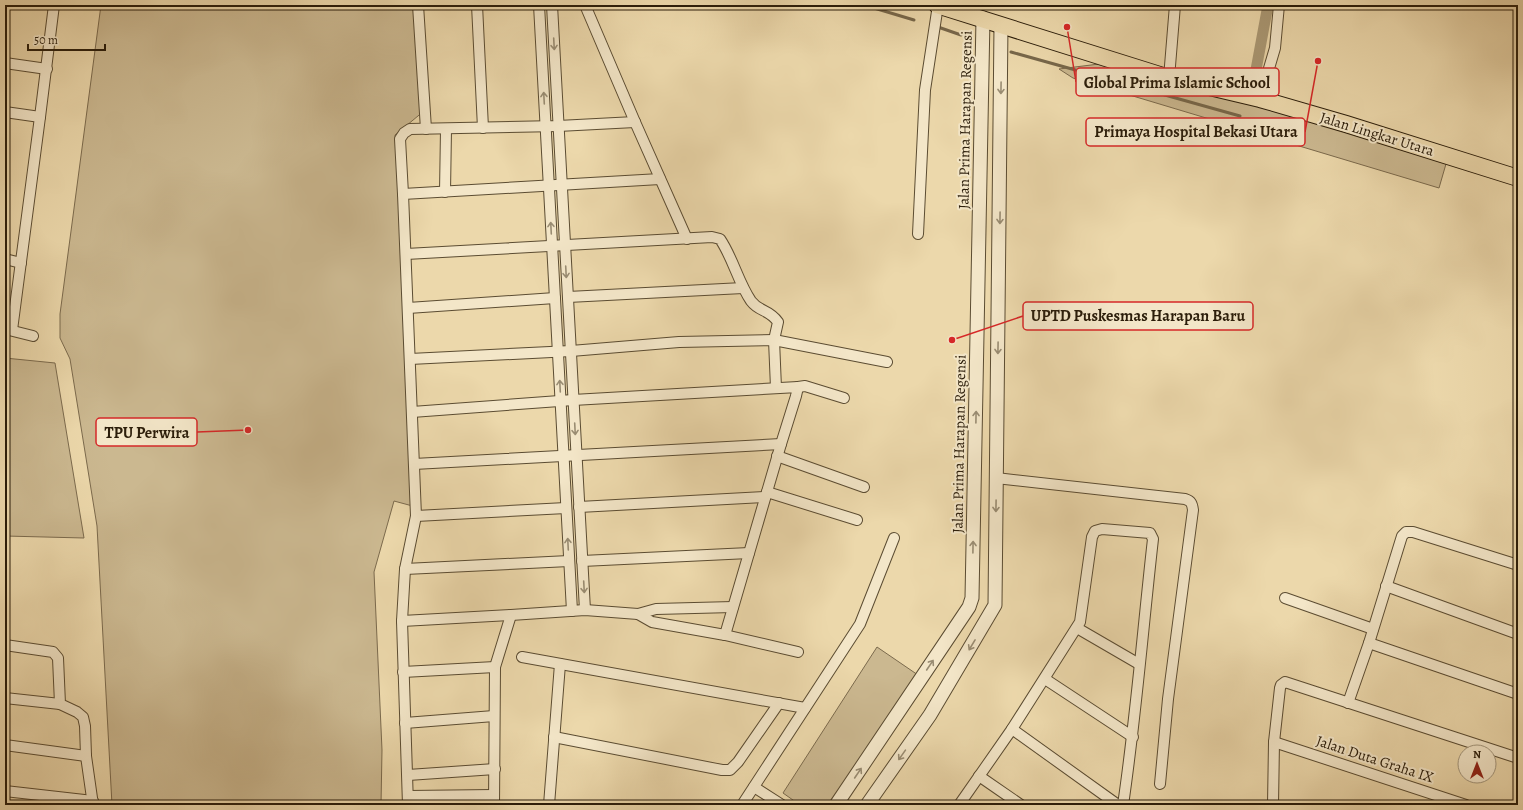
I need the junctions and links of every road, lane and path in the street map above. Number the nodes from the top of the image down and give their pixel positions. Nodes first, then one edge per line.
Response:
1 (54, 5) edge
2 (418, 5) edge
3 (477, 5) edge
4 (540, 5) edge
5 (552, 5) edge
6 (585, 5) edge
7 (1175, 5) edge
8 (1279, 5) edge
9 (937, 8) edge
10 (983, 18) junction
11 (1002, 38) junction
12 (5, 63) edge
13 (46, 69) junction
14 (1169, 78) junction
15 (1256, 99) junction
16 (5, 112) edge
17 (40, 117) junction
18 (635, 122) junction
19 (558, 126) junction
20 (546, 127) junction
21 (483, 128) junction
22 (426, 130) junction
23 (446, 130) junction
24 (1518, 178) edge
25 (660, 179) junction
26 (562, 184) junction
27 (549, 185) junction
28 (445, 192) junction
29 (403, 194) junction
30 (918, 234) dead end
31 (687, 239) junction
32 (552, 246) junction
33 (565, 246) junction
34 (406, 254) junction
35 (5, 259) edge
36 (21, 263) junction
37 (743, 288) junction
38 (568, 297) junction
39 (555, 298) junction
40 (408, 308) junction
41 (979, 329) junction
42 (8, 330) edge
43 (997, 330) junction
44 (33, 336) dead end
45 (774, 340) junction
46 (571, 351) junction
47 (558, 352) junction
48 (410, 360) junction
49 (887, 362) dead end
50 (798, 387) junction
51 (776, 388) junction
52 (844, 398) dead end
53 (573, 400) junction
54 (560, 401) junction
55 (412, 412) junction
56 (780, 444) junction
57 (576, 455) junction
58 (563, 456) junction
59 (777, 456) junction
60 (414, 464) junction
61 (996, 478) junction
62 (864, 487) dead end
63 (766, 495) junction
64 (579, 507) junction
65 (566, 508) junction
66 (416, 516) junction
67 (857, 520) dead end
68 (894, 538) dead end
69 (748, 553) junction
70 (569, 561) junction
71 (582, 561) junction
72 (1518, 565) edge
73 (405, 569) junction
74 (1386, 586) junction
75 (1285, 598) dead end
76 (973, 602) junction
77 (733, 607) junction
78 (585, 610) junction
79 (990, 610) junction
80 (572, 611) junction
81 (638, 614) junction
82 (511, 616) junction
83 (402, 621) junction
84 (1077, 628) junction
85 (1373, 629) junction
86 (1518, 634) edge
87 (725, 636) junction
88 (1369, 643) junction
89 (5, 645) edge
90 (798, 652) dead end
91 (522, 657) dead end
92 (560, 664) junction
93 (1139, 664) junction
94 (495, 667) junction
95 (403, 672) junction
96 (1045, 679) junction
97 (1518, 694) edge
98 (5, 698) edge
99 (1348, 703) junction
100 (60, 704) junction
101 (779, 704) junction
102 (805, 708) junction
103 (494, 716) junction
104 (405, 723) junction
105 (1012, 729) junction
106 (554, 737) junction
107 (1133, 737) junction
108 (1274, 742) junction
109 (5, 745) edge
110 (86, 756) junction
111 (1518, 758) edge
112 (495, 770) junction
113 (408, 775) junction
114 (979, 776) junction
115 (1160, 784) dead end
116 (754, 786) junction
117 (5, 791) edge
118 (494, 800) edge
119 (408, 801) edge
120 (93, 803) edge
121 (549, 805) edge
122 (742, 805) edge
123 (782, 805) edge
124 (836, 805) edge
125 (867, 805) edge
126 (959, 805) edge
127 (1021, 805) edge
128 (1118, 805) edge
129 (1123, 805) edge
130 (1273, 805) edge
131 (1466, 805) edge

1 - 13 street
2 - 22 street
3 - 21 street
20 -> 4 street
5 -> 19 street
6 - 18 street
7 - 14 street
8 - 15 street
9 - 10 main road, Jalan Lingkar Utara
9 - 30 street
10 - 11 main road, Jalan Lingkar Utara
10 - 41 street, Jalan Prima Harapan Regensi
11 - 14 main road, Jalan Lingkar Utara
11 -> 43 street
12 - 13 street
13 - 17 street
14 - 15 main road, Jalan Lingkar Utara
15 - 24 main road, Jalan Lingkar Utara
16 - 17 street
17 - 36 street
18 - 19 street
18 - 25 street
19 - 20 street
19 - 26 street
20 - 21 street
20 - 27 street
21 - 23 street
22 - 23 street
22 - 29 street
23 - 28 street
25 - 26 street
25 - 31 street
26 - 27 street
26 - 33 street
27 - 28 street
32 -> 27 street
28 - 29 street
29 - 34 street
31 - 33 street
31 - 37 street
32 - 33 street
32 - 34 street
32 - 39 street
33 -> 38 street
34 - 40 street
35 - 36 street
36 - 42 street
37 - 38 street
37 - 45 street
38 - 46 street
39 - 40 street
39 - 47 street
40 - 48 street
41 - 43 street
76 -> 41 street, Jalan Prima Harapan Regensi
42 - 44 street
43 -> 61 street
45 - 46 street
45 - 49 street
45 - 51 street
46 - 47 street
46 - 53 street
47 - 48 street
54 -> 47 street
48 - 55 street
50 - 51 street
50 - 52 street
50 - 56 street
51 - 53 street
53 - 54 street
53 -> 57 street
54 - 55 street
54 - 58 street
55 - 60 street
56 - 57 street
56 - 59 street
57 - 58 street
57 - 64 street
58 - 60 street
58 - 65 street
59 - 62 street
59 - 63 street
60 - 66 street
61 -> 79 street
61 - 115 street
63 - 64 street
63 - 67 street
63 - 69 street
64 - 71 street
65 - 66 street
70 -> 65 street
66 - 73 street
68 - 102 street
69 - 71 street
69 - 77 street
70 - 73 street
70 - 80 street
71 -> 78 street
72 - 74 street
73 - 83 street
74 - 85 street
74 - 86 street
75 - 85 street
76 - 79 street
124 -> 76 street, Jalan Prima Harapan Regensi
77 - 81 street
77 - 87 street
78 - 80 street
78 - 81 street
79 -> 125 street
80 - 82 street
81 - 87 street
82 - 83 street
82 - 94 street
83 - 95 street
84 - 93 street
84 - 93 street
84 - 96 street
85 - 88 street
87 - 90 street
88 - 97 street
88 - 99 street
89 - 100 street
91 - 92 street
92 - 101 street
92 - 106 street
93 - 107 street
94 - 95 street
94 - 103 street
95 - 104 street
96 - 105 street
96 - 107 street
98 - 100 street
99 - 108 street
99 - 111 street
100 - 110 street
101 - 102 street
101 - 106 street
102 - 116 street
103 - 104 street
103 - 112 street
104 - 113 street
105 - 114 street
105 - 128 street
106 - 121 street
107 - 129 street
108 - 130 street
108 - 131 street, Jalan Duta Graha IX
109 - 110 street
110 - 120 street
112 - 113 street
112 - 118 street
113 - 119 street
114 - 126 street
114 - 127 street
116 - 122 street
116 - 123 street
117 - 120 street
118 - 119 street

